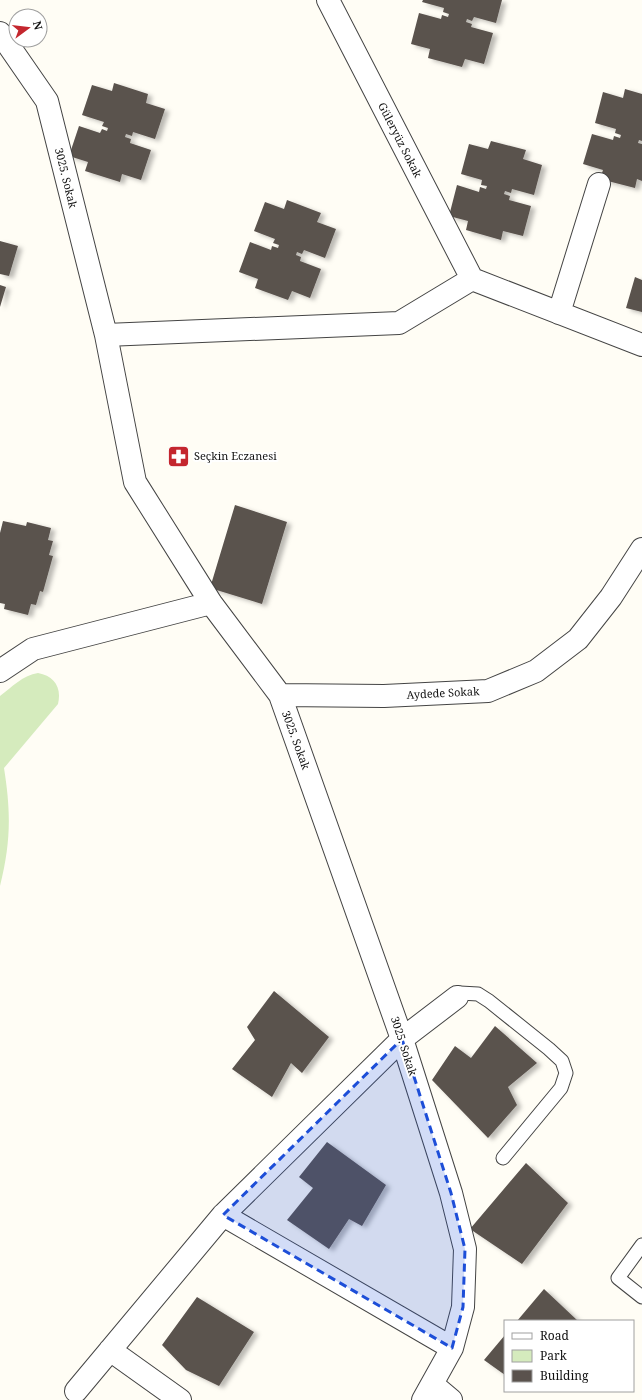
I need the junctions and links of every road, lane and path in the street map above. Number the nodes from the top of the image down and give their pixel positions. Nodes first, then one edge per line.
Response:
1 (328, 0) edge
2 (0, 33) edge
3 (599, 184) dead end
4 (472, 279) junction
5 (559, 313) junction
6 (106, 335) junction
7 (642, 345) edge
8 (642, 550) edge
9 (210, 603) junction
10 (0, 672) edge
11 (280, 694) junction
12 (457, 997) joint
13 (402, 1039) junction
14 (503, 1158) dead end
15 (224, 1215) junction
16 (642, 1245) edge
17 (642, 1297) edge
18 (452, 1348) junction
19 (110, 1350) junction
20 (76, 1391) dead end
21 (427, 1392) edge
22 (180, 1400) edge
23 (451, 1400) edge

1 - 4 street, Güleryüz Sokak
2 - 6 street, 3025. Sokak
3 - 5 street
4 - 5 street
4 - 6 street
5 - 7 street
6 - 9 street, 3025. Sokak
8 - 11 street, Aydede Sokak
9 - 10 street
9 - 11 street, 3025. Sokak
11 - 13 street, 3025. Sokak
12 - 13 street
12 - 14 lane
13 - 15 street
13 - 18 street, 3025. Sokak
15 - 18 street
15 - 19 street
16 - 17 lane
18 - 21 street, 3025. Sokak
19 - 20 street
19 - 22 street
21 - 23 street

